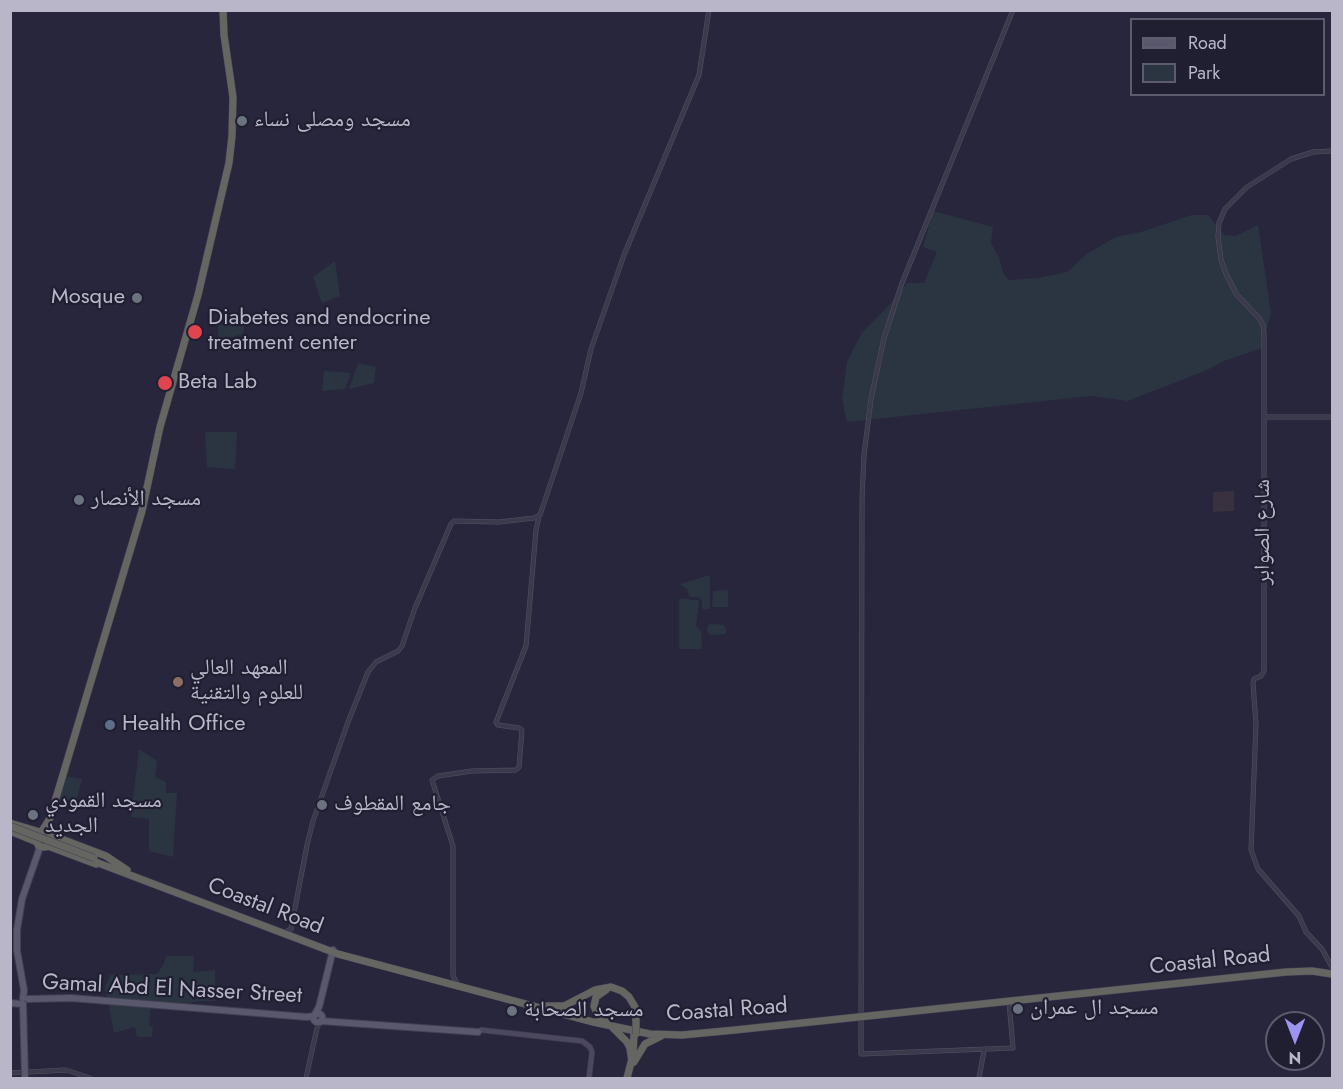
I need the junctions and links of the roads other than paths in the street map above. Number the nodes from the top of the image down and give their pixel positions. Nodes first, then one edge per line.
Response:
1 (224, 10) edge
2 (709, 10) edge
3 (1013, 10) edge
4 (1332, 151) edge
5 (1264, 417) junction
6 (1332, 417) edge
7 (539, 517) junction
8 (532, 519) junction
9 (537, 522) junction
10 (102, 646) junction
11 (50, 818) junction
12 (10, 827) edge
13 (41, 832) junction
14 (51, 835) junction
15 (42, 845) junction
16 (94, 859) junction
17 (108, 867) junction
18 (127, 870) junction
19 (293, 919) junction
20 (256, 922) junction
21 (286, 932) junction
22 (298, 937) junction
23 (333, 953) junction
24 (1331, 969) edge
25 (452, 979) junction
26 (1092, 991) junction
27 (25, 1001) junction
28 (10, 1002) edge
29 (1009, 1002) junction
30 (546, 1006) junction
31 (861, 1015) junction
32 (318, 1019) junction
33 (635, 1021) junction
34 (607, 1024) junction
35 (480, 1031) joint
36 (670, 1035) junction
37 (984, 1051) junction
38 (633, 1062) junction
39 (10, 1074) edge
40 (26, 1075) edge
41 (85, 1078) edge
42 (90, 1078) edge
43 (306, 1078) edge
44 (588, 1078) edge
45 (629, 1078) edge
46 (979, 1078) edge

1 - 10 highway
1 - 10 highway
2 - 7 street
3 - 31 street
4 - 5 street, شارع الصوابر
5 - 6 street
5 - 24 street, شارع الصوابر
7 - 8 street
7 - 9 street
8 - 9 street
8 - 19 street
9 - 25 street
10 - 11 highway
11 - 13 highway
11 - 14 highway
12 - 13 highway
12 - 15 highway
12 - 16 highway, Coastal Road, bridge
13 - 14 highway
13 - 15 highway
14 - 15 highway
14 - 18 highway
15 - 17 highway
15 - 27 main road
16 - 17 highway, Coastal Road
16 - 18 highway, Coastal Road
17 - 20 highway, Coastal Road
18 - 20 highway, Coastal Road
19 - 21 street
19 - 22 street
20 - 21 highway, Coastal Road
20 - 23 highway, Coastal Road
21 - 22 highway, Coastal Road
22 - 23 highway, Coastal Road
23 - 25 highway, Coastal Road
23 - 32 main road
23 - 34 highway, Coastal Road
24 - 26 highway, Coastal Road
25 - 30 highway, Coastal Road
26 - 29 highway, Coastal Road
26 - 31 highway, Coastal Road
27 - 28 main road, Gamal Abd El Nasser Street
27 - 32 main road, Gamal Abd El Nasser Street
27 - 40 main road
29 - 31 highway, Coastal Road
29 - 37 street
30 - 33 highway
30 - 34 highway, Coastal Road
31 - 34 highway, Coastal Road
31 - 36 highway, Coastal Road
31 - 37 street
32 - 35 main road, Gamal Abd El Nasser Street
32 - 43 street
33 - 34 highway
33 - 38 highway, bridge
34 - 36 highway, Coastal Road
34 - 38 highway
35 - 44 main road, Gamal Abd El Nasser Street
36 - 38 highway
37 - 46 street
38 - 45 highway
39 - 40 street
40 - 41 street
40 - 42 street

